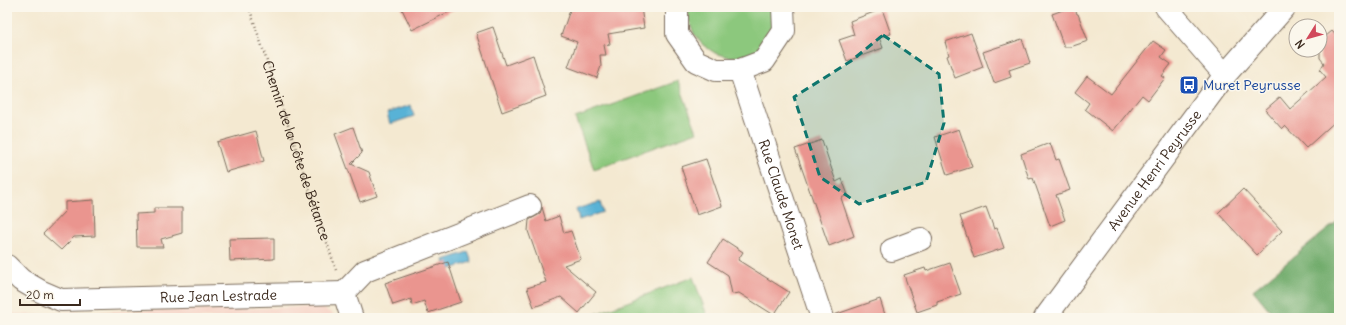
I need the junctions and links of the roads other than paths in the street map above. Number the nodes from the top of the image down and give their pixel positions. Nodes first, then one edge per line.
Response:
1 (677, 7) edge
2 (783, 7) edge
3 (1166, 7) edge
4 (1285, 7) edge
5 (740, 70) junction
6 (1225, 75) junction
7 (530, 206) dead end
8 (921, 239) dead end
9 (892, 250) dead end
10 (7, 266) edge
11 (344, 293) junction
12 (352, 318) edge
13 (822, 318) edge
14 (1044, 318) edge

1 - 5 street
2 - 5 street
3 - 6 street
4 - 6 street, Avenue Henri Peyrusse
5 - 13 street, Rue Claude Monet
6 - 14 street, Avenue Henri Peyrusse
7 - 11 street
8 - 9 street
10 - 11 street, Rue Jean Lestrade
11 - 12 street

